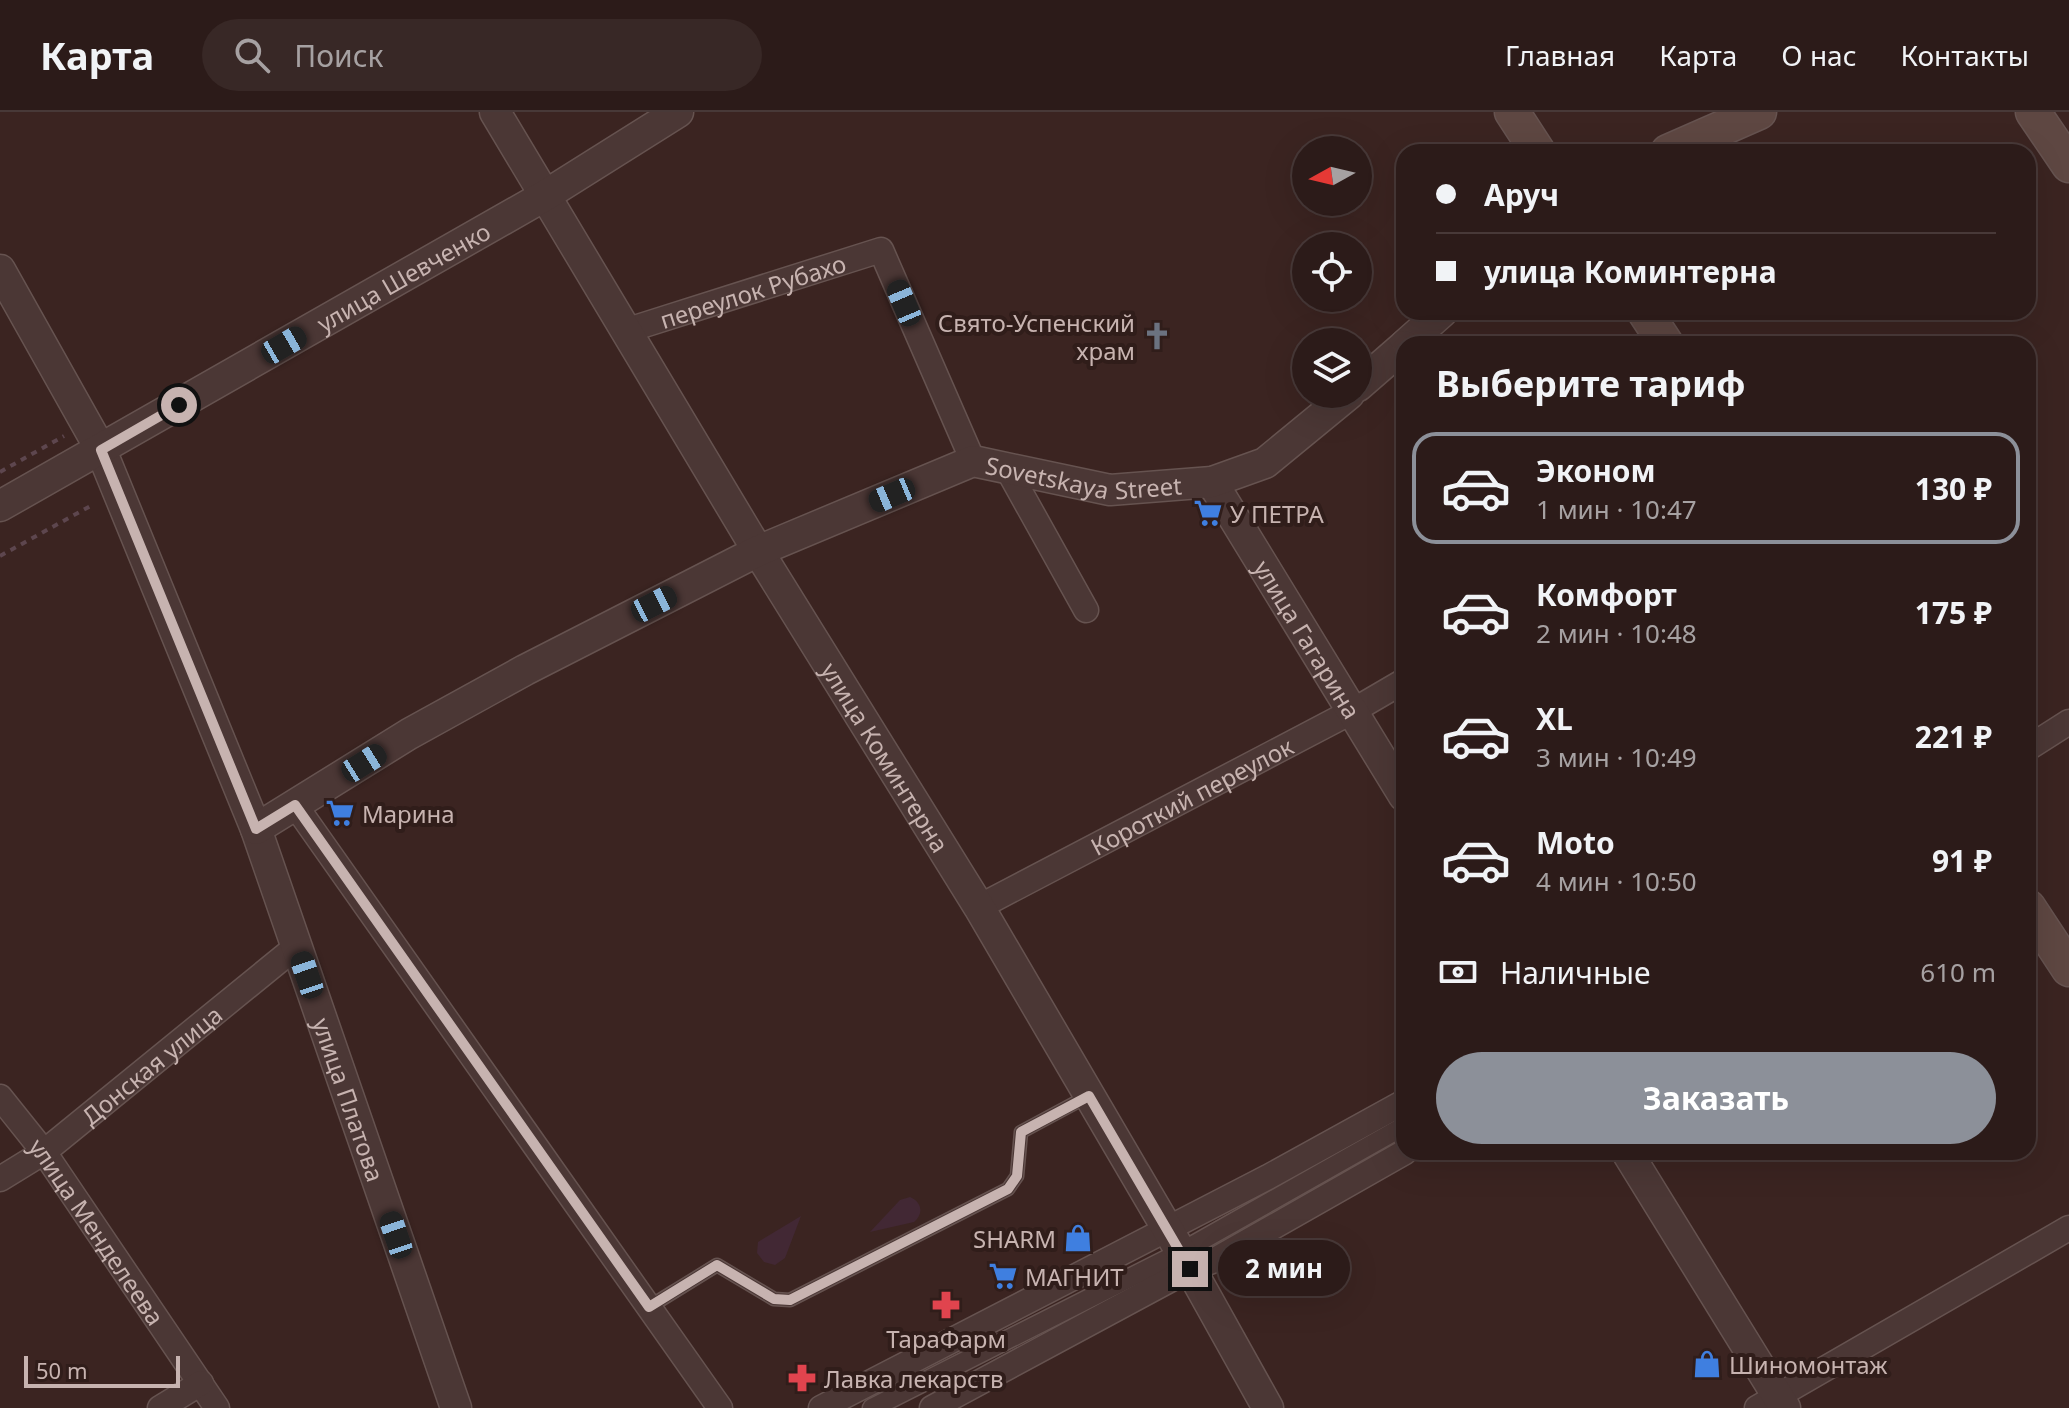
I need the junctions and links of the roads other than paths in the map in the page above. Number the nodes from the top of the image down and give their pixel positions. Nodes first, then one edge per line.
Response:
1 (495, 112) edge
2 (678, 112) edge
3 (1512, 112) edge
4 (1759, 112) edge
5 (2033, 112) edge
6 (1533, 144) edge
7 (1686, 144) edge
8 (2069, 165) edge
9 (546, 195) junction
10 (0, 270) edge
11 (1433, 320) edge
12 (625, 331) junction
13 (1415, 336) edge
14 (1396, 353) edge
15 (1372, 374) edge
16 (1332, 408) edge
17 (101, 450) junction
18 (973, 461) junction
19 (1008, 470) junction
20 (1212, 482) junction
21 (0, 506) edge
22 (758, 551) junction
23 (1086, 610) dead end
24 (1396, 686) edge
25 (1351, 712) junction
26 (2069, 722) edge
27 (2036, 743) edge
28 (1396, 783) edge
29 (295, 805) junction
30 (256, 829) junction
31 (979, 907) junction
32 (2036, 919) edge
33 (297, 946) junction
34 (2069, 969) edge
35 (1089, 1096) junction
36 (0, 1097) edge
37 (1396, 1107) edge
38 (1396, 1130) edge
39 (44, 1152) junction
40 (1396, 1157) edge
41 (1632, 1160) edge
42 (0, 1179) edge
43 (2069, 1228) edge
44 (1180, 1250) junction
45 (649, 1307) junction
46 (201, 1383) junction
47 (1773, 1404) edge
48 (160, 1408) edge
49 (217, 1408) edge
50 (456, 1408) edge
51 (720, 1408) edge
52 (821, 1408) edge
53 (872, 1408) edge
54 (932, 1408) edge
55 (1268, 1408) edge

1 - 9 street, улица Коминтерна
2 - 9 street, улица Шевченко
3 - 6 main road
4 - 7 main road
5 - 8 main road
9 - 12 street, улица Коминтерна
9 - 17 street, улица Шевченко
10 - 17 street, улица Платова
11 - 13 street
12 - 18 street, переулок Рубахо
12 - 22 street, улица Коминтерна
14 - 15 street
16 - 20 street, Sovetskaya Street
17 - 21 street, улица Шевченко
17 - 30 street, улица Платова
18 - 19 street, Sovetskaya Street
18 - 22 street, Sovetskaya Street
19 - 20 street, Sovetskaya Street
19 - 23 street
20 - 25 street, улица Гагарина
22 - 29 street, Sovetskaya Street
22 - 31 street, улица Коминтерна
24 - 25 street, Короткий переулок
25 - 28 street, улица Гагарина
25 - 31 street, Короткий переулок
26 - 27 street
29 - 30 street, Sovetskaya Street
29 - 45 street
30 - 33 street, улица Платова
31 - 35 street, улица Коминтерна
32 - 34 main road
33 - 39 street, Донская улица
33 - 50 street, улица Платова
35 - 44 street, улица Коминтерна
35 - 45 lane
36 - 39 street, улица Менделеева
37 - 44 street
38 - 44 street
39 - 42 street, Донская улица
39 - 46 street, улица Менделеева
40 - 44 street
41 - 47 street
43 - 47 street
44 - 52 street
44 - 53 street
44 - 54 street
44 - 55 street, улица Коминтерна
45 - 51 street
46 - 48 street
46 - 49 street, улица Менделеева

